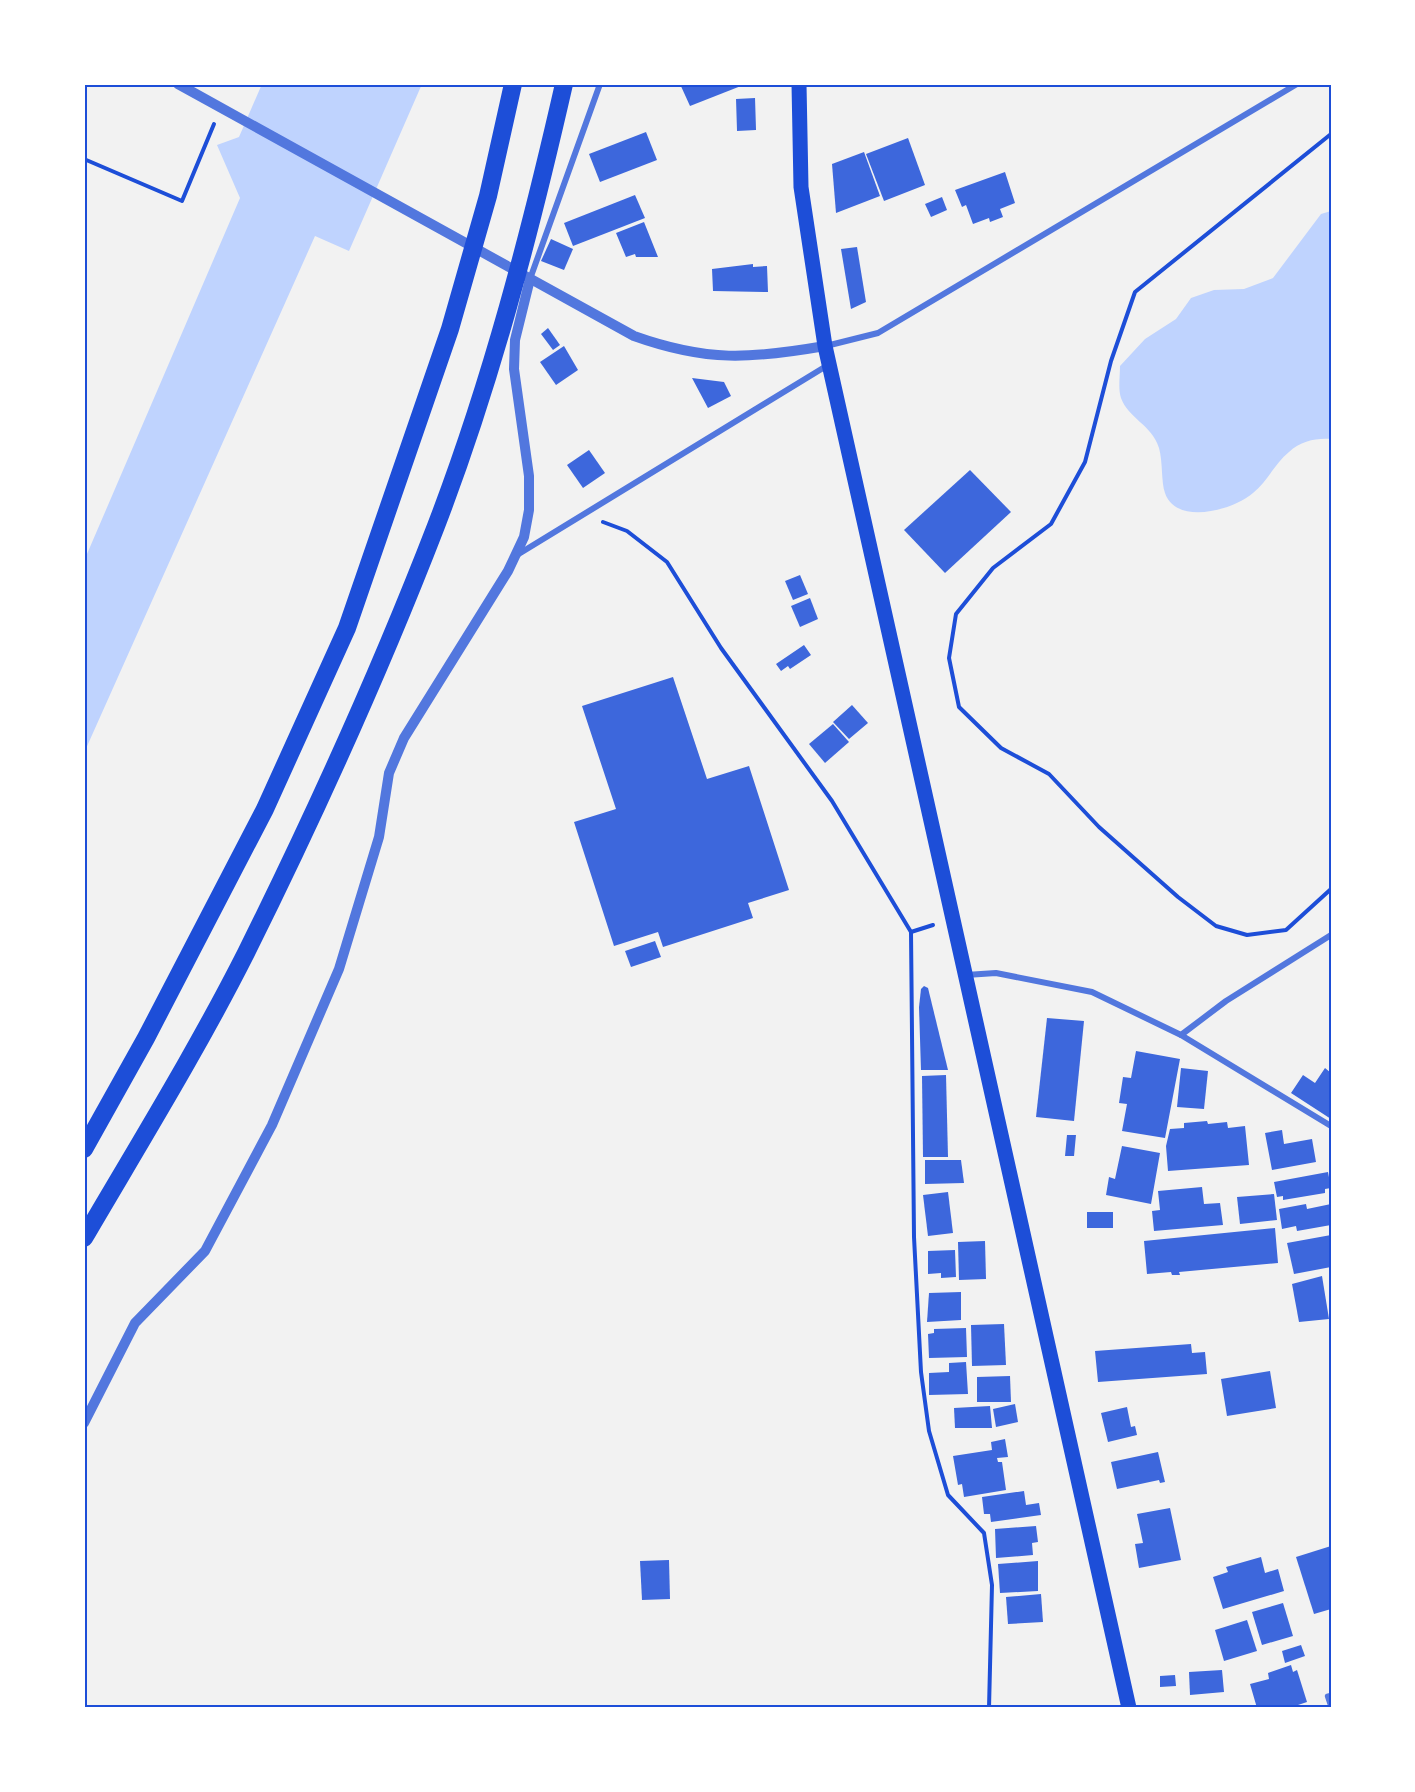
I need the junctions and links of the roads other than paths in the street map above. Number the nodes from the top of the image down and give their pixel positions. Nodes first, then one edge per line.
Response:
1 (178, 84) edge
2 (513, 84) edge
3 (564, 84) edge
4 (600, 84) edge
5 (799, 84) edge
6 (1297, 84) edge
7 (530, 279) junction
8 (825, 346) junction
9 (829, 365) junction
10 (515, 556) junction
11 (1331, 935) edge
12 (966, 975) junction
13 (1181, 1035) junction
14 (1331, 1126) edge
15 (84, 1149) edge
16 (84, 1238) edge
17 (84, 1423) edge
18 (1331, 1695) edge
19 (1129, 1708) edge
20 (1331, 1708) edge

1 - 7 street
2 - 15 highway
3 - 16 highway
4 - 7 street
5 - 8 main road
6 - 8 street
7 - 8 street
7 - 10 street
8 - 9 main road
9 - 10 street
9 - 12 main road
10 - 17 street
11 - 13 street
12 - 13 street
12 - 19 main road
13 - 14 street
18 - 20 lane

